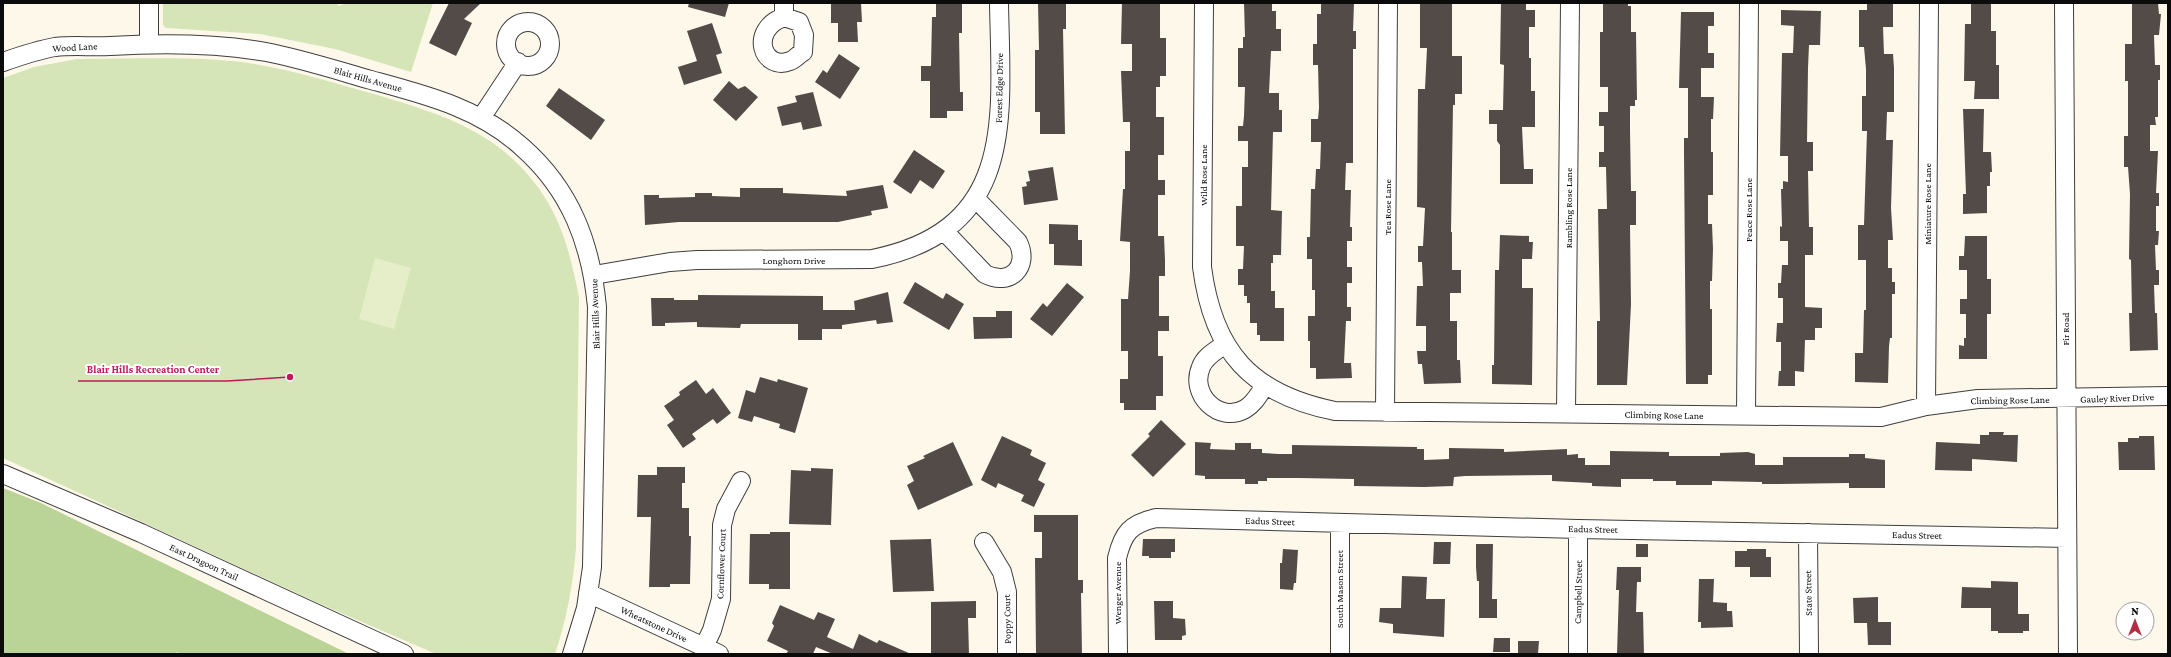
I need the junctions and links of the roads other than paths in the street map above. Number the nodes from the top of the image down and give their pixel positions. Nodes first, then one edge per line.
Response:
1 (149, 3) edge
2 (999, 3) edge
3 (1204, 3) edge
4 (1388, 3) edge
5 (1570, 3) edge
6 (1749, 3) edge
7 (1929, 3) edge
8 (2064, 3) edge
9 (149, 43) junction
10 (3, 62) edge
11 (518, 62) dead end
12 (482, 118) junction
13 (975, 198) junction
14 (944, 232) junction
15 (594, 275) junction
16 (1225, 344) junction
17 (1265, 385) junction
18 (2168, 396) edge
19 (2066, 399) junction
20 (1926, 406) junction
21 (1385, 412) junction
22 (1566, 413) junction
23 (1746, 416) junction
24 (3, 474) edge
25 (741, 481) dead end
26 (1340, 523) junction
27 (1578, 529) junction
28 (1808, 533) junction
29 (1125, 534) joint
30 (2067, 538) junction
31 (984, 542) dead end
32 (588, 593) junction
33 (711, 650) edge
34 (404, 654) edge
35 (572, 654) edge
36 (1007, 654) edge
37 (1118, 654) edge
38 (1340, 654) edge
39 (1578, 654) edge
40 (1809, 654) edge
41 (2068, 654) edge

1 - 9 street
2 - 13 street, Forest Edge Drive
3 - 16 street, Wild Rose Lane
4 - 21 street, Tea Rose Lane
5 - 22 street, Rambling Rose Lane
6 - 23 street, Peace Rose Lane
7 - 20 street, Miniature Rose Lane
8 - 19 street, Fir Road
9 - 10 street, Wood Lane
9 - 12 street, Blair Hills Avenue
11 - 12 street
12 - 15 street, Blair Hills Avenue
13 - 14 street, Longhorn Drive
13 - 14 street
14 - 15 street, Longhorn Drive
15 - 32 street, Blair Hills Avenue
16 - 17 street, Wild Rose Lane
16 - 17 street
17 - 21 street, Climbing Rose Lane
18 - 19 street, Gauley River Drive
19 - 20 street, Climbing Rose Lane
19 - 30 street, Fir Road
20 - 23 street, Climbing Rose Lane
21 - 22 street, Climbing Rose Lane
22 - 23 street, Climbing Rose Lane
24 - 34 street, East Dragoon Trail
25 - 33 street, Cornflower Court
26 - 27 street, Eadus Street
26 - 29 street, Eadus Street
26 - 38 street, South Mason Street
27 - 28 street, Eadus Street
27 - 39 street, Campbell Street
28 - 30 street, Eadus Street
28 - 40 street, State Street
29 - 37 street, Wenger Avenue
30 - 41 street, Fir Road
31 - 36 street, Poppy Court
32 - 33 street, Wheatstone Drive
32 - 35 street, Blair Hills Avenue

